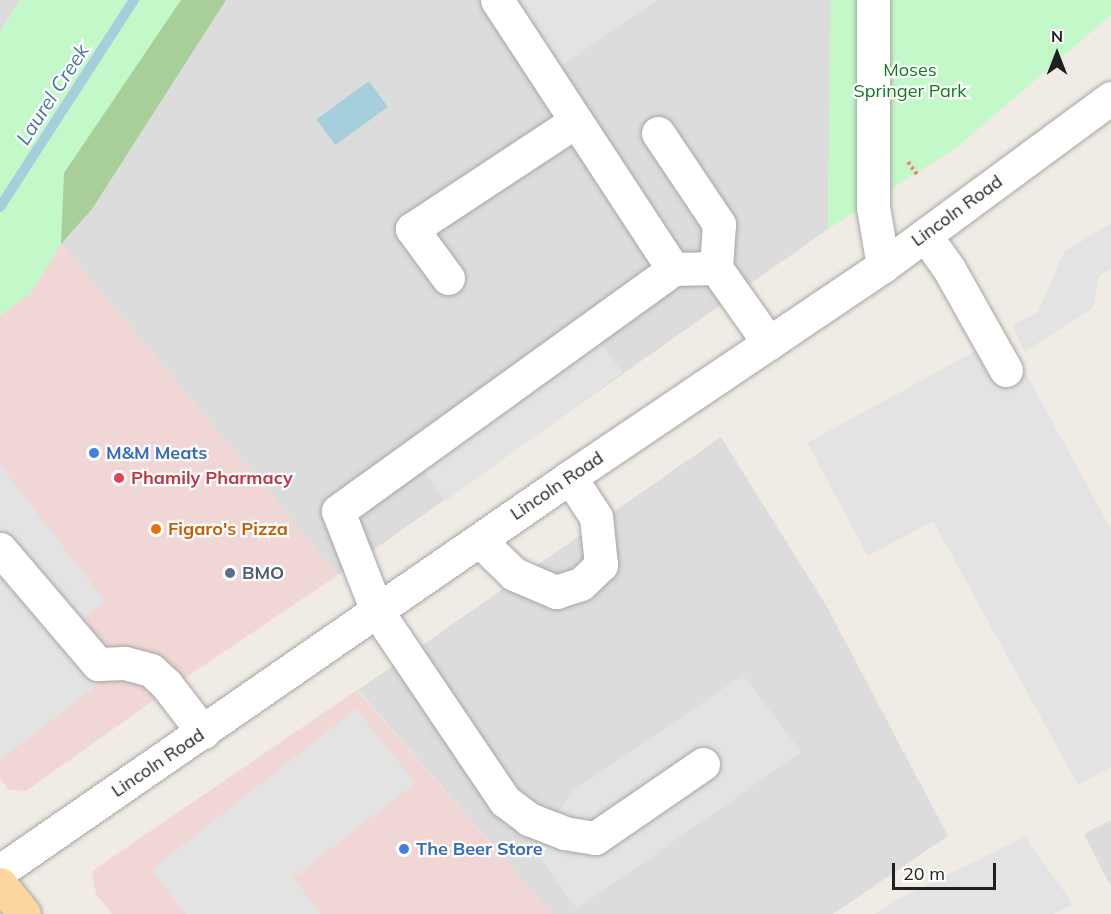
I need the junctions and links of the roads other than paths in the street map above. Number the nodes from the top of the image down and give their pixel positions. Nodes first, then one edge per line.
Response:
1 (497, 0) edge
2 (873, 0) edge
3 (1111, 98) edge
4 (576, 121) junction
5 (658, 134) dead end
6 (925, 235) junction
7 (883, 266) junction
8 (716, 268) junction
9 (673, 269) junction
10 (448, 278) dead end
11 (769, 343) junction
12 (1006, 370) dead end
13 (570, 477) junction
14 (479, 540) junction
15 (0, 549) edge
16 (377, 611) junction
17 (203, 732) junction
18 (703, 764) dead end
19 (0, 871) edge
20 (0, 884) edge
21 (24, 914) edge

1 - 4 street
2 - 7 street
3 - 6 street, Lincoln Road
4 - 9 street
4 - 10 street
5 - 8 street
6 - 7 street, Lincoln Road
6 - 12 street
7 - 11 street, Lincoln Road
8 - 9 street
8 - 11 street
9 - 16 street
11 - 13 street, Lincoln Road
13 - 14 street, Lincoln Road
13 - 14 street
14 - 16 street, Lincoln Road
15 - 17 street
16 - 17 street, Lincoln Road
16 - 18 street
17 - 19 street, Lincoln Road
20 - 21 main road

